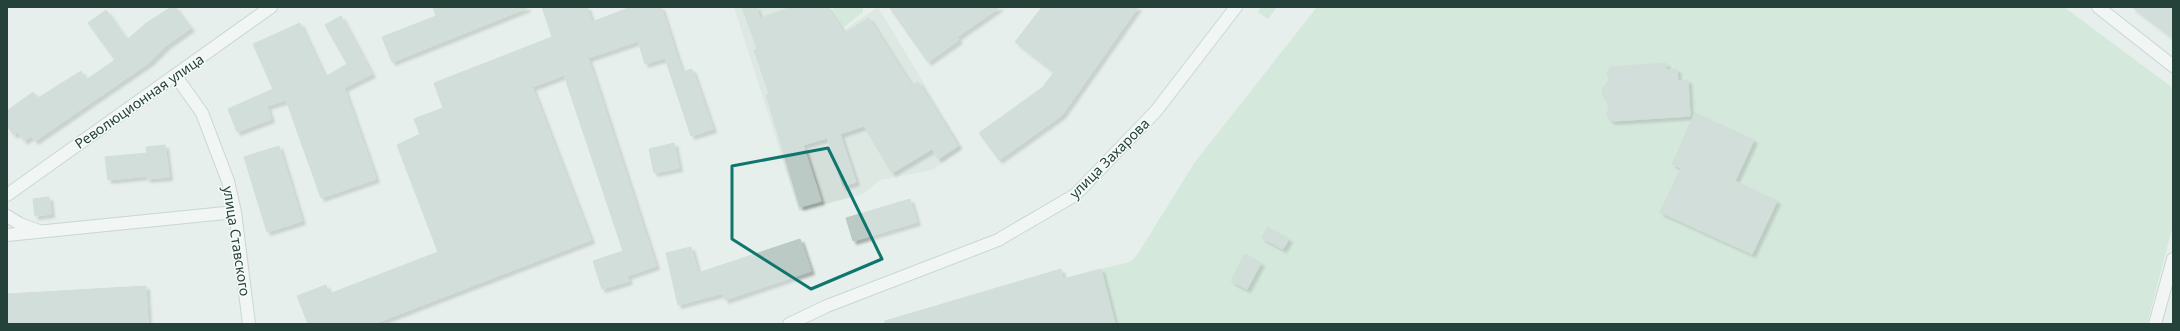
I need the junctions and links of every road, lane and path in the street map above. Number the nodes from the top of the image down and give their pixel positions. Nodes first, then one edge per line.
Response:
1 (271, 7) edge
2 (1236, 7) edge
3 (2098, 7) edge
4 (2173, 66) edge
5 (175, 75) junction
6 (7, 195) edge
7 (235, 212) junction
8 (7, 216) edge
9 (44, 232) junction
10 (7, 235) edge
11 (2173, 259) edge
12 (249, 324) edge
13 (791, 324) edge
14 (2155, 324) edge

1 - 5 street, Революционная улица
2 - 13 street, улица Захарова
3 - 4 street
5 - 6 street, Революционная улица
5 - 7 street, улица Ставского
7 - 9 street
7 - 12 street, улица Ставского
8 - 9 street
9 - 10 street
11 - 14 street

